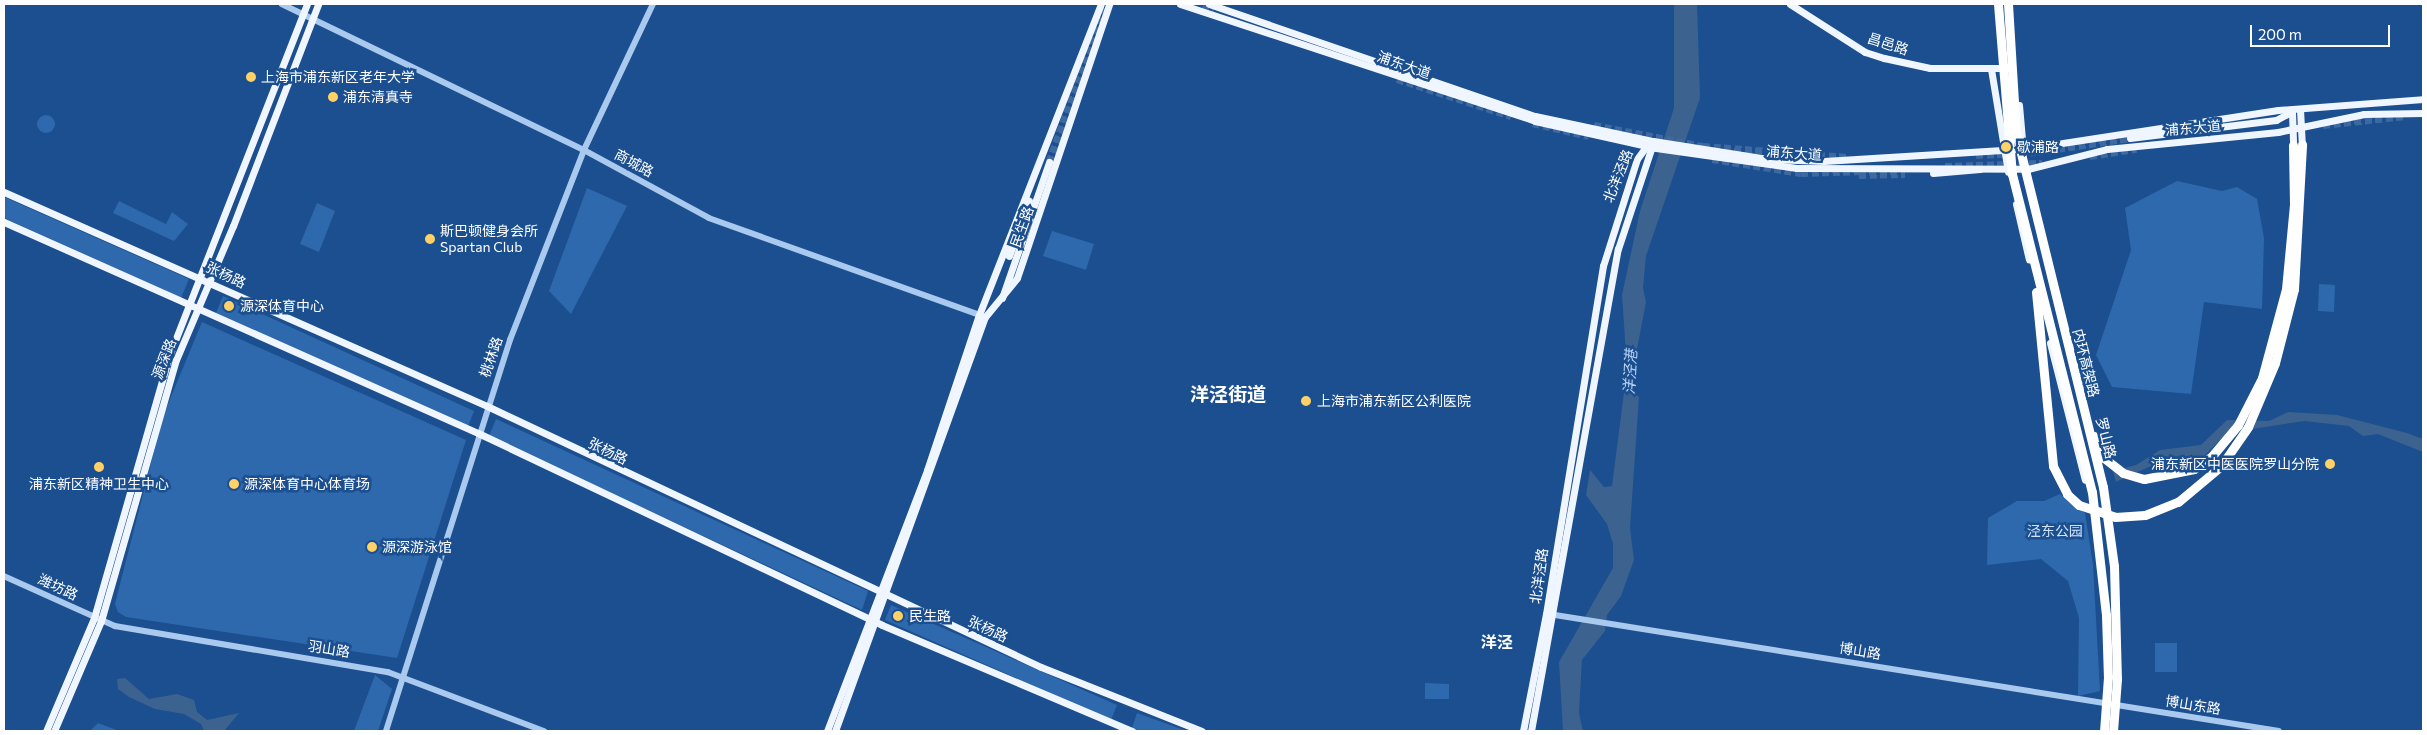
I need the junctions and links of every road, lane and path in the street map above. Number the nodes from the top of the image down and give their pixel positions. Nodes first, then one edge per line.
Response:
1 (282, 4) edge
2 (307, 4) edge
3 (318, 4) edge
4 (653, 4) edge
5 (1100, 4) edge
6 (1108, 4) edge
7 (1180, 4) edge
8 (1209, 4) edge
9 (1790, 4) edge
10 (1998, 4) edge
11 (2008, 4) edge
12 (304, 14) junction
13 (314, 18) junction
14 (2016, 67) joint
15 (1990, 69) junction
16 (2423, 99) edge
17 (2300, 109) junction
18 (2292, 112) junction
19 (2423, 114) edge
20 (2292, 128) junction
21 (2300, 128) junction
22 (2130, 138) tunnel mouth
23 (1653, 145) junction
24 (2298, 145) junction
25 (2023, 149) junction
26 (584, 150) junction
27 (1691, 150) junction
28 (2002, 150) junction
29 (1988, 168) junction
30 (2028, 169) junction
31 (2010, 171) junction
32 (1906, 174) tunnel mouth
33 (4, 192) edge
34 (2298, 204) junction
35 (4, 222) edge
36 (201, 277) junction
37 (211, 281) junction
38 (993, 288) junction
39 (1000, 303) junction
40 (190, 306) junction
41 (197, 310) junction
42 (982, 316) junction
43 (487, 406) junction
44 (2085, 418) junction
45 (478, 433) junction
46 (4, 576) edge
47 (884, 593) junction
48 (1546, 614) junction
49 (1555, 616) junction
50 (98, 620) junction
51 (872, 620) junction
52 (403, 676) junction
53 (2103, 704) junction
54 (2118, 707) junction
55 (46, 731) edge
56 (54, 731) edge
57 (386, 731) edge
58 (544, 731) edge
59 (827, 731) edge
60 (835, 731) edge
61 (1132, 731) edge
62 (1202, 731) edge
63 (1523, 731) edge
64 (1532, 731) edge
65 (2102, 731) edge
66 (2115, 731) edge
67 (2279, 731) edge

1 - 12 street, 商城路
2 - 12 main road, 源深路
3 - 13 main road, 源深路
4 - 26 street, 桃林路
5 - 38 main road, 民生路
6 - 39 main road, 民生路
7 - 23 main road, 浦东大道
8 - 23 main road, 浦东大道
9 - 15 main road, 昌邑路
10 - 31 highway, 内环高架路, bridge
11 - 44 highway, 内环高架路, bridge
12 - 13 street, 商城路
12 - 36 main road, 源深路
13 - 26 street, 商城路
13 - 37 main road, 源深路
14 - 15 main road, 昌邑路
14 - 25 main road, 罗山路
15 - 28 main road
16 - 17 main road, 浦东大道
17 - 18 main road, 浦东大道
17 - 21 main road
18 - 20 main road
18 - 22 main road
18 - 25 main road, 浦东大道
19 - 21 main road, 浦东大道
20 - 21 main road, 浦东大道
20 - 24 main road
20 - 30 main road, 浦东大道
21 - 24 main road
23 - 27 main road, 浦东大道
23 - 48 main road, 北洋泾路
23 - 49 main road, 北洋泾路
24 - 34 highway
25 - 28 main road, 浦东大道
25 - 30 main road, 罗山路
26 - 42 street, 商城路
26 - 43 street, 桃林路
27 - 28 main road, 浦东大道
27 - 29 main road, 浦东大道
28 - 31 main road
29 - 31 main road, 浦东大道
29 - 32 main road
30 - 31 main road, 浦东大道
30 - 54 main road, 罗山路
31 - 34 highway, bridge
31 - 53 main road
31 - 65 highway, 内环高架路, bridge
33 - 36 main road, 张杨路
34 - 44 highway, bridge
35 - 40 main road
36 - 37 main road, 张杨路
36 - 40 main road, 源深路
37 - 41 main road, 源深路
37 - 43 main road, 张杨路
38 - 39 main road
38 - 42 main road, 民生路
39 - 42 main road, 民生路
40 - 41 main road
40 - 50 main road, 源深路
41 - 45 main road
41 - 50 main road, 源深路
42 - 47 main road, 民生路
43 - 45 street, 桃林路
43 - 47 main road, 张杨路
44 - 66 highway, 内环高架路, bridge
45 - 51 main road
45 - 52 street, 桃林路
46 - 50 street, 潍坊路
47 - 51 main road, 民生路
47 - 62 main road, 张杨路
48 - 49 street, 博山路
48 - 63 main road, 北洋泾路
49 - 53 street, 博山路
49 - 64 main road, 北洋泾路
50 - 52 street, 羽山路
50 - 55 main road, 源深路
50 - 56 main road, 源深路
51 - 59 main road, 民生路
51 - 60 main road, 民生路
51 - 61 main road
52 - 57 street, 桃林路
52 - 58 street, 羽山路
53 - 54 street, 博山东路
53 - 65 main road
54 - 66 main road, 罗山路
54 - 67 street, 博山东路

